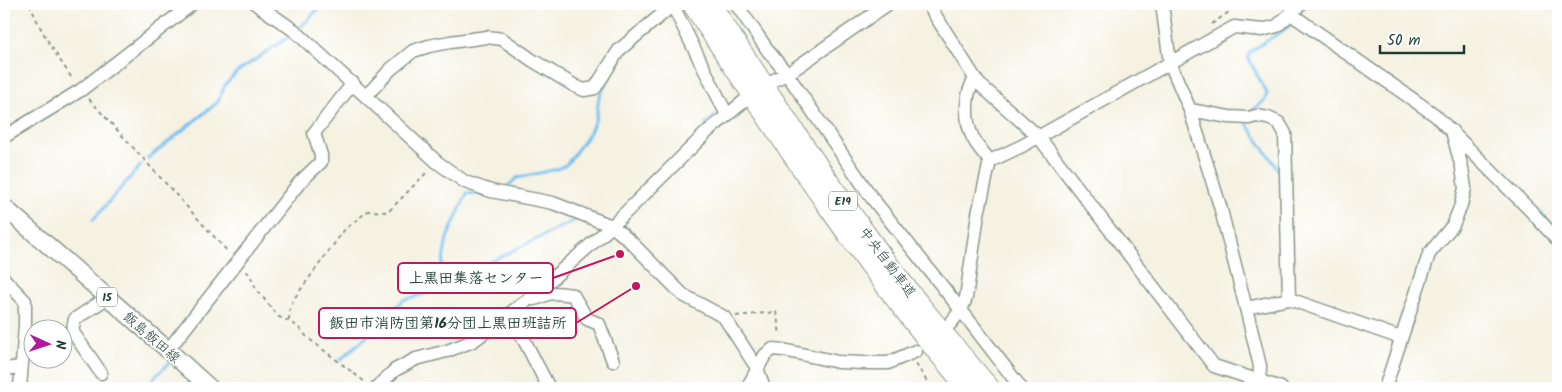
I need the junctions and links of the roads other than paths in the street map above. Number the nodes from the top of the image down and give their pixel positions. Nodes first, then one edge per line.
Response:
1 (192, 4) edge
2 (256, 4) edge
3 (692, 4) edge
4 (711, 4) edge
5 (736, 4) edge
6 (888, 4) edge
7 (928, 4) edge
8 (1162, 4) edge
9 (1301, 4) edge
10 (672, 5) edge
11 (1291, 14) junction
12 (1170, 63) junction
13 (787, 74) junction
14 (975, 79) junction
15 (774, 80) dead end
16 (353, 83) junction
17 (366, 96) junction
18 (743, 102) dead end
19 (1190, 110) junction
20 (727, 115) junction
21 (1452, 131) junction
22 (1038, 136) junction
23 (4, 137) edge
24 (990, 161) junction
25 (4, 207) edge
26 (612, 226) junction
27 (1558, 240) edge
28 (4, 279) edge
29 (107, 298) junction
30 (529, 299) junction
31 (1289, 299) junction
32 (1246, 308) junction
33 (961, 310) junction
34 (510, 313) junction
35 (950, 324) dead end
36 (1401, 338) junction
37 (168, 350) junction
38 (914, 352) road end
39 (613, 361) dead end
40 (21, 367) junction
41 (757, 368) junction
42 (4, 369) edge
43 (101, 373) dead end
44 (1259, 385) edge
45 (205, 387) edge
46 (20, 388) edge
47 (376, 388) edge
48 (549, 388) edge
49 (747, 388) edge
50 (764, 388) edge
51 (967, 388) edge
52 (990, 388) edge
53 (1021, 388) edge
54 (1282, 388) edge
55 (1385, 388) edge

1 - 23 street
2 - 16 street
3 - 51 highway, 中央自動車道 / E19
4 - 52 highway, 中央自動車道 / E19
5 - 13 street
6 - 13 street
7 - 14 street
8 - 12 street
9 - 11 street
10 - 17 street
10 - 20 street
11 - 12 street
11 - 21 street
12 - 19 street
12 - 22 street
13 - 15 street
13 - 33 street
14 - 22 street
14 - 24 street
16 - 17 street
16 - 37 street
17 - 26 street
18 - 20 street
19 - 31 street
19 - 32 street
20 - 26 street
21 - 27 street
21 - 36 street
22 - 24 street
22 - 44 street
24 - 33 street
25 - 29 main road, 飯島飯田線 / 15
26 - 30 street
26 - 41 street
28 - 40 street
29 - 37 main road, 飯島飯田線 / 15
29 - 43 street
30 - 34 street
30 - 39 street
31 - 32 street
31 - 36 street
32 - 44 street
33 - 35 street
33 - 53 street
34 - 47 street
34 - 48 street
36 - 55 street
37 - 45 main road, 飯島飯田線 / 15
38 - 41 street
40 - 42 street
40 - 46 street
41 - 49 street
41 - 50 street
44 - 54 street

